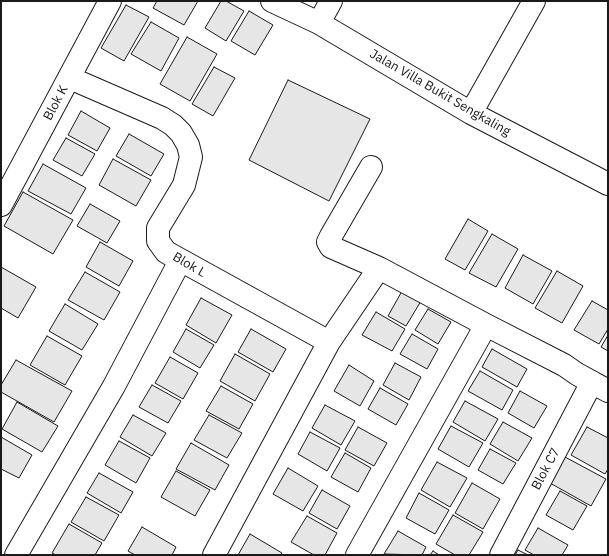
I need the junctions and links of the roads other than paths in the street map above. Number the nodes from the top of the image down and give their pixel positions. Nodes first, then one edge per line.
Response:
1 (110, 1) edge
2 (272, 1) edge
3 (331, 1) edge
4 (534, 1) edge
5 (320, 23) junction
6 (70, 78) junction
7 (471, 113) junction
8 (371, 167) dead end
9 (608, 184) edge
10 (1, 206) edge
11 (180, 261) junction
12 (379, 268) junction
13 (486, 325) junction
14 (329, 342) junction
15 (600, 387) edge
16 (16, 555) edge
17 (214, 555) edge
18 (357, 555) edge
19 (501, 555) edge

1 - 6 street, Blok K
2 - 5 street, Jalan Villa Bukit Sengkaling
3 - 5 street
4 - 7 street
5 - 7 street, Jalan Villa Bukit Sengkaling
6 - 10 street, Blok K
6 - 11 street, Blok L
7 - 9 street, Jalan Villa Bukit Sengkaling
8 - 12 street
11 - 14 street, Blok L
11 - 16 street
12 - 13 street
12 - 14 street
13 - 15 street
13 - 18 street
14 - 17 street
15 - 19 street, Blok C7

